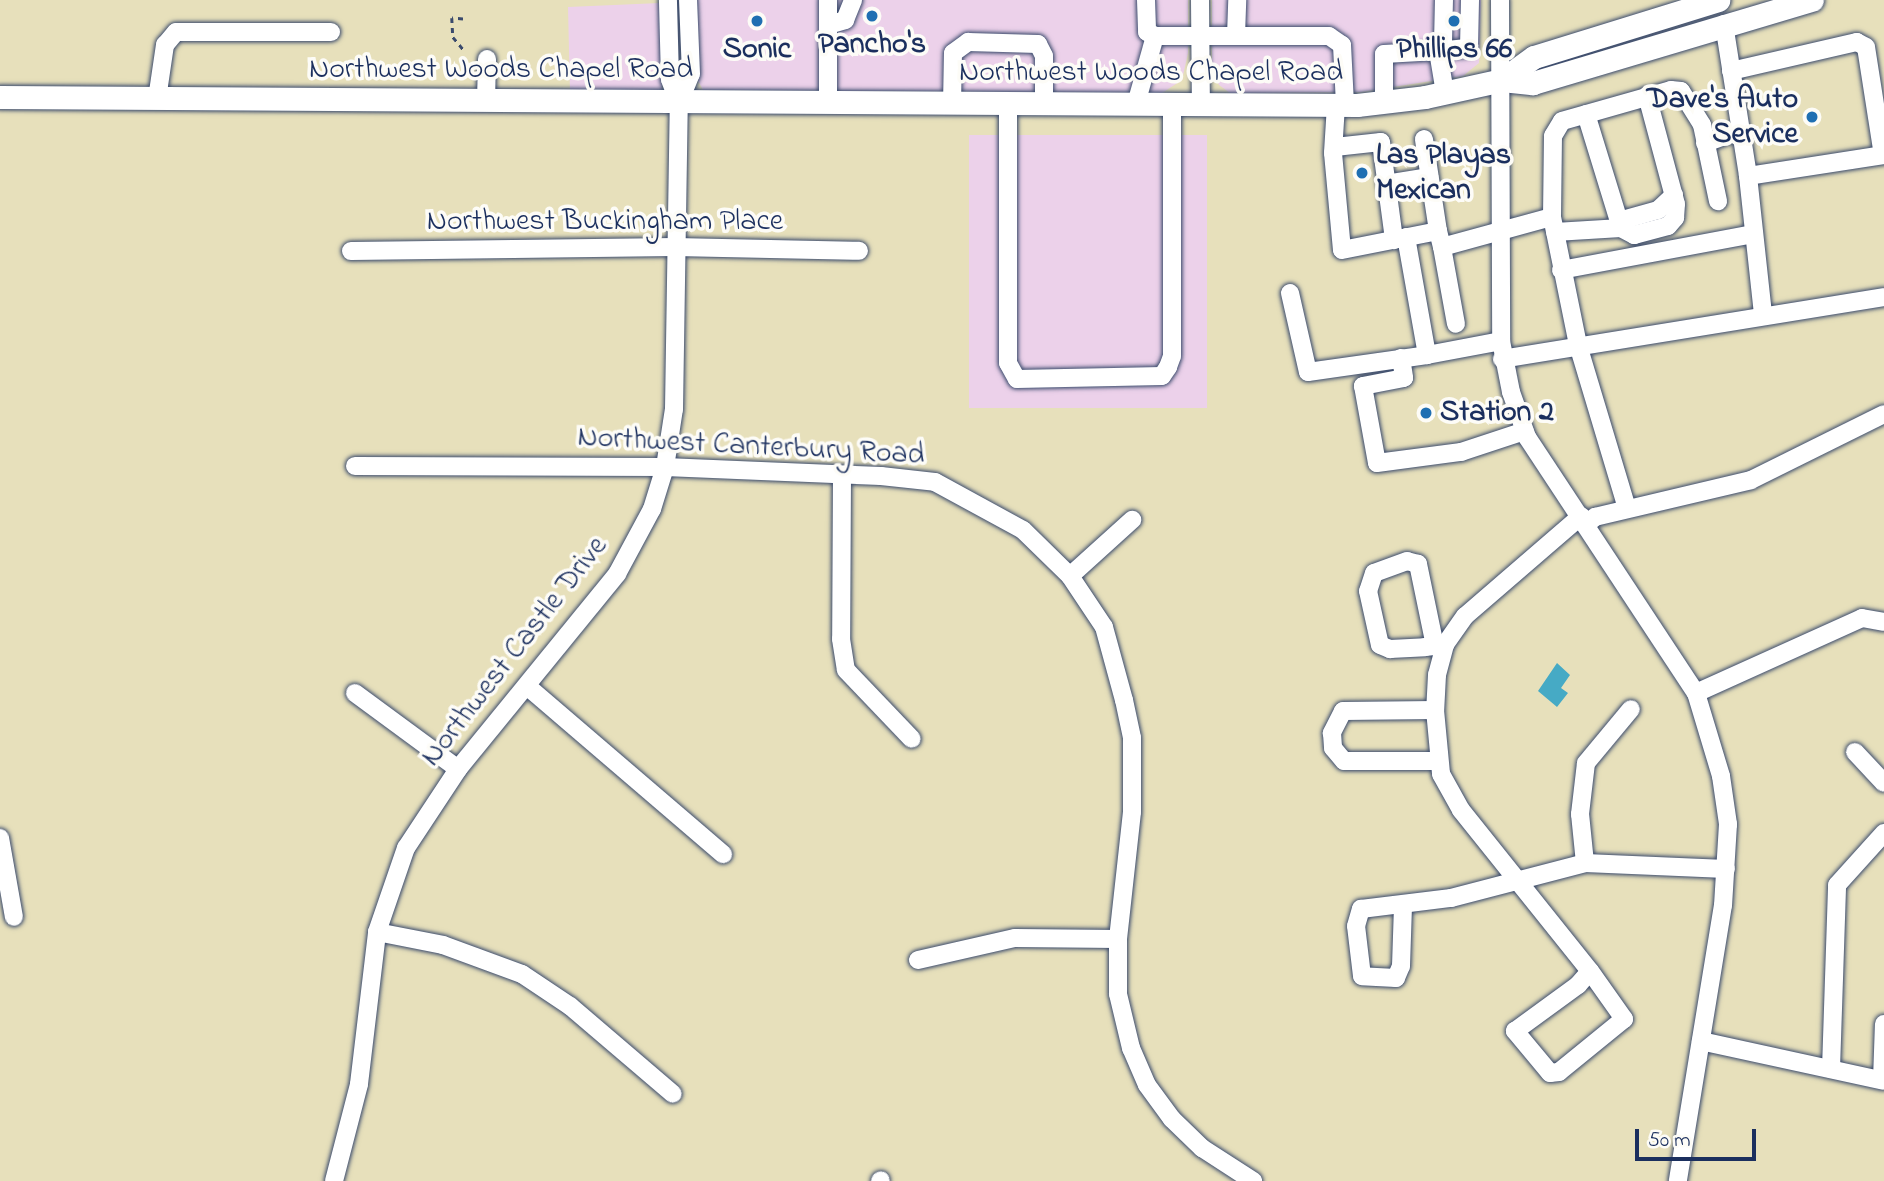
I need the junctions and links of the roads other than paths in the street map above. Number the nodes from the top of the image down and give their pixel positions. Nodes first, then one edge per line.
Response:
1 (668, 0) edge
2 (688, 0) edge
3 (828, 0) edge
4 (853, 0) edge
5 (1146, 0) edge
6 (1200, 0) edge
7 (1237, 0) edge
8 (1444, 0) edge
9 (1470, 0) edge
10 (1500, 0) edge
11 (1718, 0) edge
12 (1812, 0) edge
13 (1724, 24) junction
14 (828, 25) junction
15 (331, 32) dead end
16 (1155, 36) junction
17 (1200, 36) junction
18 (1236, 36) junction
19 (1438, 51) junction
20 (487, 58) dead end
21 (1731, 71) junction
22 (1502, 80) junction
23 (1445, 93) junction
24 (1647, 96) junction
25 (0, 97) edge
26 (157, 99) junction
27 (486, 101) junction
28 (679, 103) junction
29 (828, 103) junction
30 (1384, 103) junction
31 (952, 104) junction
32 (1008, 104) junction
33 (1044, 104) junction
34 (1136, 104) junction
35 (1172, 105) junction
36 (1201, 105) junction
37 (1340, 105) junction
38 (1586, 114) junction
39 (1741, 130) junction
40 (1424, 139) dead end
41 (1706, 143) junction
42 (1335, 146) junction
43 (1884, 155) edge
44 (1748, 176) junction
45 (1429, 177) junction
46 (1387, 184) junction
47 (1718, 201) dead end
48 (1554, 225) junction
49 (1620, 225) junction
50 (1753, 234) junction
51 (1498, 235) junction
52 (1400, 239) junction
53 (1440, 239) junction
54 (675, 247) junction
55 (351, 251) dead end
56 (859, 251) dead end
57 (1561, 270) junction
58 (1290, 293) dead end
59 (1884, 297) edge
60 (1763, 314) junction
61 (1456, 324) dead end
62 (1578, 345) junction
63 (1501, 350) junction
64 (1427, 355) junction
65 (1401, 358) junction
66 (1884, 414) edge
67 (1525, 431) junction
68 (355, 466) dead end
69 (665, 467) junction
70 (842, 475) junction
71 (1627, 508) junction
72 (1132, 520) dead end
73 (1584, 520) junction
74 (1070, 576) junction
75 (1884, 622) edge
76 (1440, 645) junction
77 (528, 687) junction
78 (355, 693) dead end
79 (1696, 693) junction
80 (1631, 709) dead end
81 (1435, 710) junction
82 (912, 739) dead end
83 (1855, 752) dead end
84 (1438, 761) junction
85 (458, 769) junction
86 (1884, 783) edge
87 (1884, 833) edge
88 (0, 838) edge
89 (723, 854) dead end
90 (1585, 863) junction
91 (1726, 869) junction
92 (1517, 879) junction
93 (1403, 906) dead end
94 (14, 917) dead end
95 (377, 932) junction
96 (1118, 939) junction
97 (918, 960) dead end
98 (1590, 971) junction
99 (1884, 1024) edge
100 (1701, 1041) junction
101 (1830, 1069) junction
102 (1883, 1081) edge
103 (673, 1094) dead end
104 (334, 1181) edge
105 (1253, 1181) edge
106 (1678, 1181) edge

1 - 28 street
2 - 28 street
3 - 14 street
4 - 14 street
5 - 16 street
6 - 17 street
7 - 18 street
8 - 19 street
9 - 19 street
10 - 22 street
11 - 22 main road, Northwest Woods Chapel Road
12 - 13 main road, Northwest Woods Chapel Road
13 - 21 street
13 - 22 main road, Northwest Woods Chapel Road
14 - 29 street
15 - 26 street
16 - 17 street
16 - 34 street
17 - 18 street
17 - 36 street
18 - 37 street
19 - 23 street
19 - 30 street
20 - 27 street
21 - 39 street
21 - 43 street
22 - 23 main road, Northwest Woods Chapel Road
22 - 51 street
23 - 30 main road, Northwest Woods Chapel Road
24 - 38 street
24 - 41 street
24 - 49 street
25 - 26 main road, Northwest Woods Chapel Road
26 - 27 main road, Northwest Woods Chapel Road
27 - 28 main road, Northwest Woods Chapel Road
28 - 29 main road, Northwest Woods Chapel Road
28 - 54 street, Northwest Castle Drive
29 - 31 main road, Northwest Woods Chapel Road
30 - 37 main road, Northwest Woods Chapel Road
31 - 32 main road, Northwest Woods Chapel Road
31 - 33 street
32 - 33 main road, Northwest Woods Chapel Road
32 - 35 street
33 - 34 main road, Northwest Woods Chapel Road
34 - 35 main road, Northwest Woods Chapel Road
35 - 36 main road, Northwest Woods Chapel Road
36 - 37 main road, Northwest Woods Chapel Road
37 - 42 street
38 - 48 street
38 - 49 street
39 - 41 street
39 - 44 street
40 - 45 street
41 - 47 street
42 - 46 street
42 - 52 street
43 - 44 street
44 - 50 street
45 - 46 street
45 - 53 street
46 - 52 street
48 - 49 street
48 - 51 street
48 - 57 street
50 - 57 street
50 - 60 street
51 - 53 street
51 - 63 street
52 - 53 street
52 - 64 street
53 - 61 street
54 - 55 street, Northwest Buckingham Place
54 - 56 street, Northwest Buckingham Place
54 - 69 street, Northwest Castle Drive
57 - 62 street
58 - 65 street
59 - 60 street
60 - 62 street
62 - 63 street
62 - 71 street
63 - 64 street
63 - 67 street
64 - 65 street
65 - 67 street
66 - 71 street
67 - 73 street
68 - 69 street, Northwest Canterbury Road
69 - 70 street, Northwest Canterbury Road
69 - 77 street, Northwest Castle Drive
70 - 74 street, Northwest Canterbury Road
70 - 82 street
71 - 73 street
72 - 74 street
73 - 76 street
73 - 79 street
74 - 96 street, Northwest Canterbury Road
75 - 79 street
76 - 76 street
76 - 81 street
77 - 85 street, Northwest Castle Drive
77 - 89 street
78 - 85 street
79 - 91 street
80 - 90 street
81 - 84 street
81 - 84 street
83 - 86 street
84 - 92 street
85 - 95 street, Northwest Castle Drive
87 - 101 street
88 - 94 street
90 - 91 street
90 - 92 street
91 - 100 street
92 - 93 street
92 - 98 street
95 - 103 street
95 - 104 street, Northwest Castle Drive
96 - 97 street
96 - 105 street, Northwest Canterbury Road
98 - 98 street
99 - 102 street
100 - 101 street
100 - 106 street
101 - 102 street

